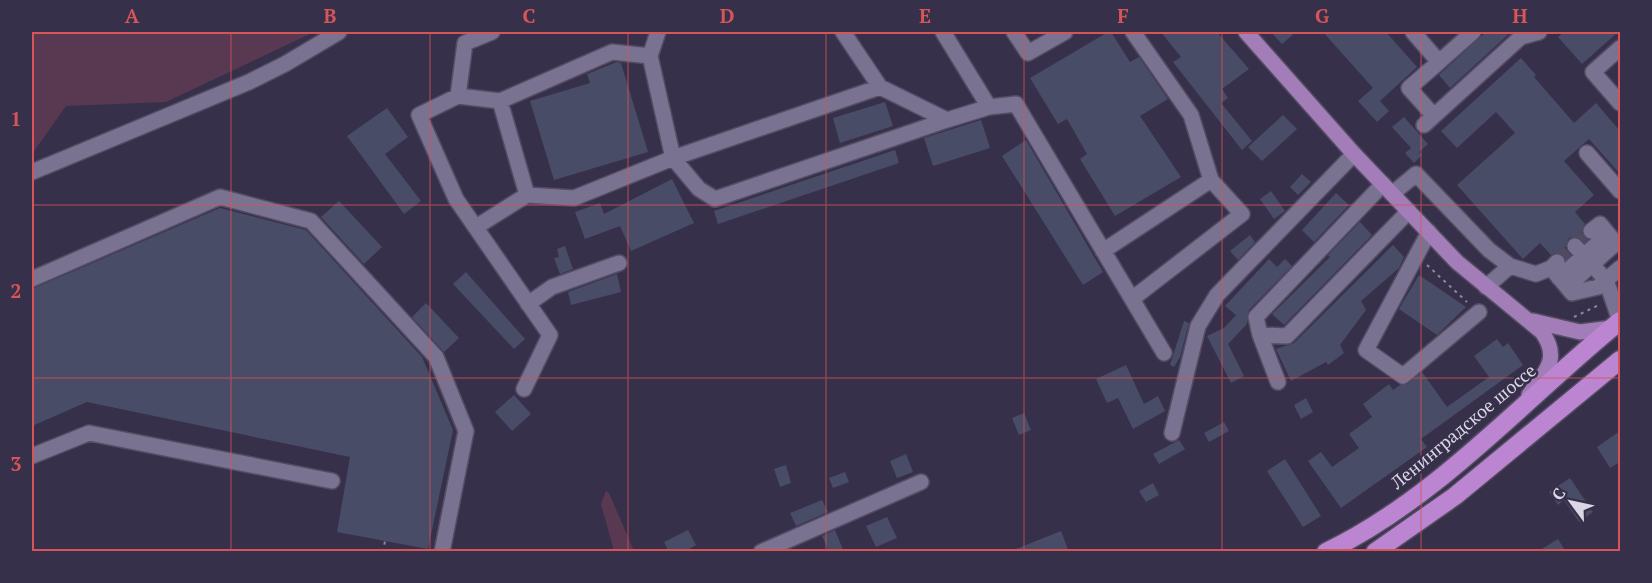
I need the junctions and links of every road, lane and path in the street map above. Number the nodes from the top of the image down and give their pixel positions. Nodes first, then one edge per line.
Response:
1 (339, 32) edge
2 (492, 32) edge
3 (658, 32) edge
4 (843, 32) edge
5 (944, 32) edge
6 (1014, 32) edge
7 (1065, 32) edge
8 (1133, 32) edge
9 (1246, 32) edge
10 (1413, 32) edge
11 (1473, 32) edge
12 (1538, 32) edge
13 (1620, 48) edge
14 (650, 56) junction
15 (1439, 62) junction
16 (880, 87) junction
17 (458, 96) junction
18 (500, 101) junction
19 (1620, 103) edge
20 (989, 107) junction
21 (947, 120) junction
22 (1587, 153) dead end
23 (1354, 154) junction
24 (672, 158) junction
25 (32, 172) edge
26 (1211, 180) junction
27 (1388, 189) junction
28 (1620, 191) edge
29 (527, 195) junction
30 (1409, 212) junction
31 (476, 227) junction
32 (1592, 231) dead end
33 (1429, 232) junction
34 (1616, 240) edge
35 (1103, 251) junction
36 (1416, 255) junction
37 (1584, 255) junction
38 (619, 263) dead end
39 (1510, 266) junction
40 (1620, 268) edge
41 (1559, 274) junction
42 (32, 279) edge
43 (1606, 280) junction
44 (1486, 287) junction
45 (1612, 296) junction
46 (1132, 299) junction
47 (528, 304) junction
48 (1479, 312) joint
49 (1570, 318) dead end
50 (1530, 320) junction
51 (1618, 324) edge
52 (1260, 335) junction
53 (1164, 353) dead end
54 (1620, 360) edge
55 (1278, 382) dead end
56 (524, 389) dead end
57 (1522, 404) junction
58 (1173, 433) dead end
59 (32, 456) edge
60 (332, 481) dead end
61 (921, 482) dead end
62 (385, 541) dead end
63 (383, 552) edge
64 (442, 552) edge
65 (761, 552) edge
66 (1326, 552) edge
67 (1375, 552) edge

1 - 25 street
2 - 17 street
3 - 14 street
4 - 16 street
5 - 20 street
6 - 7 street
8 - 26 street
9 - 23 main road
10 - 15 street
11 - 15 street
12 - 15 street
13 - 19 street
14 - 18 street
14 - 24 street
16 - 21 street
16 - 24 street
17 - 18 street
17 - 31 street
18 - 29 street
20 - 21 street
20 - 35 street
21 - 24 street
22 - 28 street
23 - 27 main road
23 - 58 street
24 - 29 street
26 - 35 street
26 - 46 street
27 - 30 main road
27 - 39 street
27 - 52 street
29 - 31 street
30 - 33 main road
30 - 52 street
31 - 47 street
32 - 34 street
33 - 36 street
33 - 44 main road
34 - 37 street
35 - 46 street
36 - 48 path
36 - 48 street
37 - 41 street
37 - 43 street
38 - 47 street
39 - 41 street
39 - 44 street
40 - 43 street
41 - 43 street
42 - 64 street
43 - 45 street
44 - 50 main road
45 - 49 path
45 - 51 street
46 - 53 street
47 - 56 street
50 - 51 main road
50 - 57 main road
51 - 57 highway, Ленинградское шоссе
52 - 55 street
54 - 67 highway
57 - 66 highway, Ленинградское шоссе
59 - 60 street
61 - 65 street
62 - 63 path

